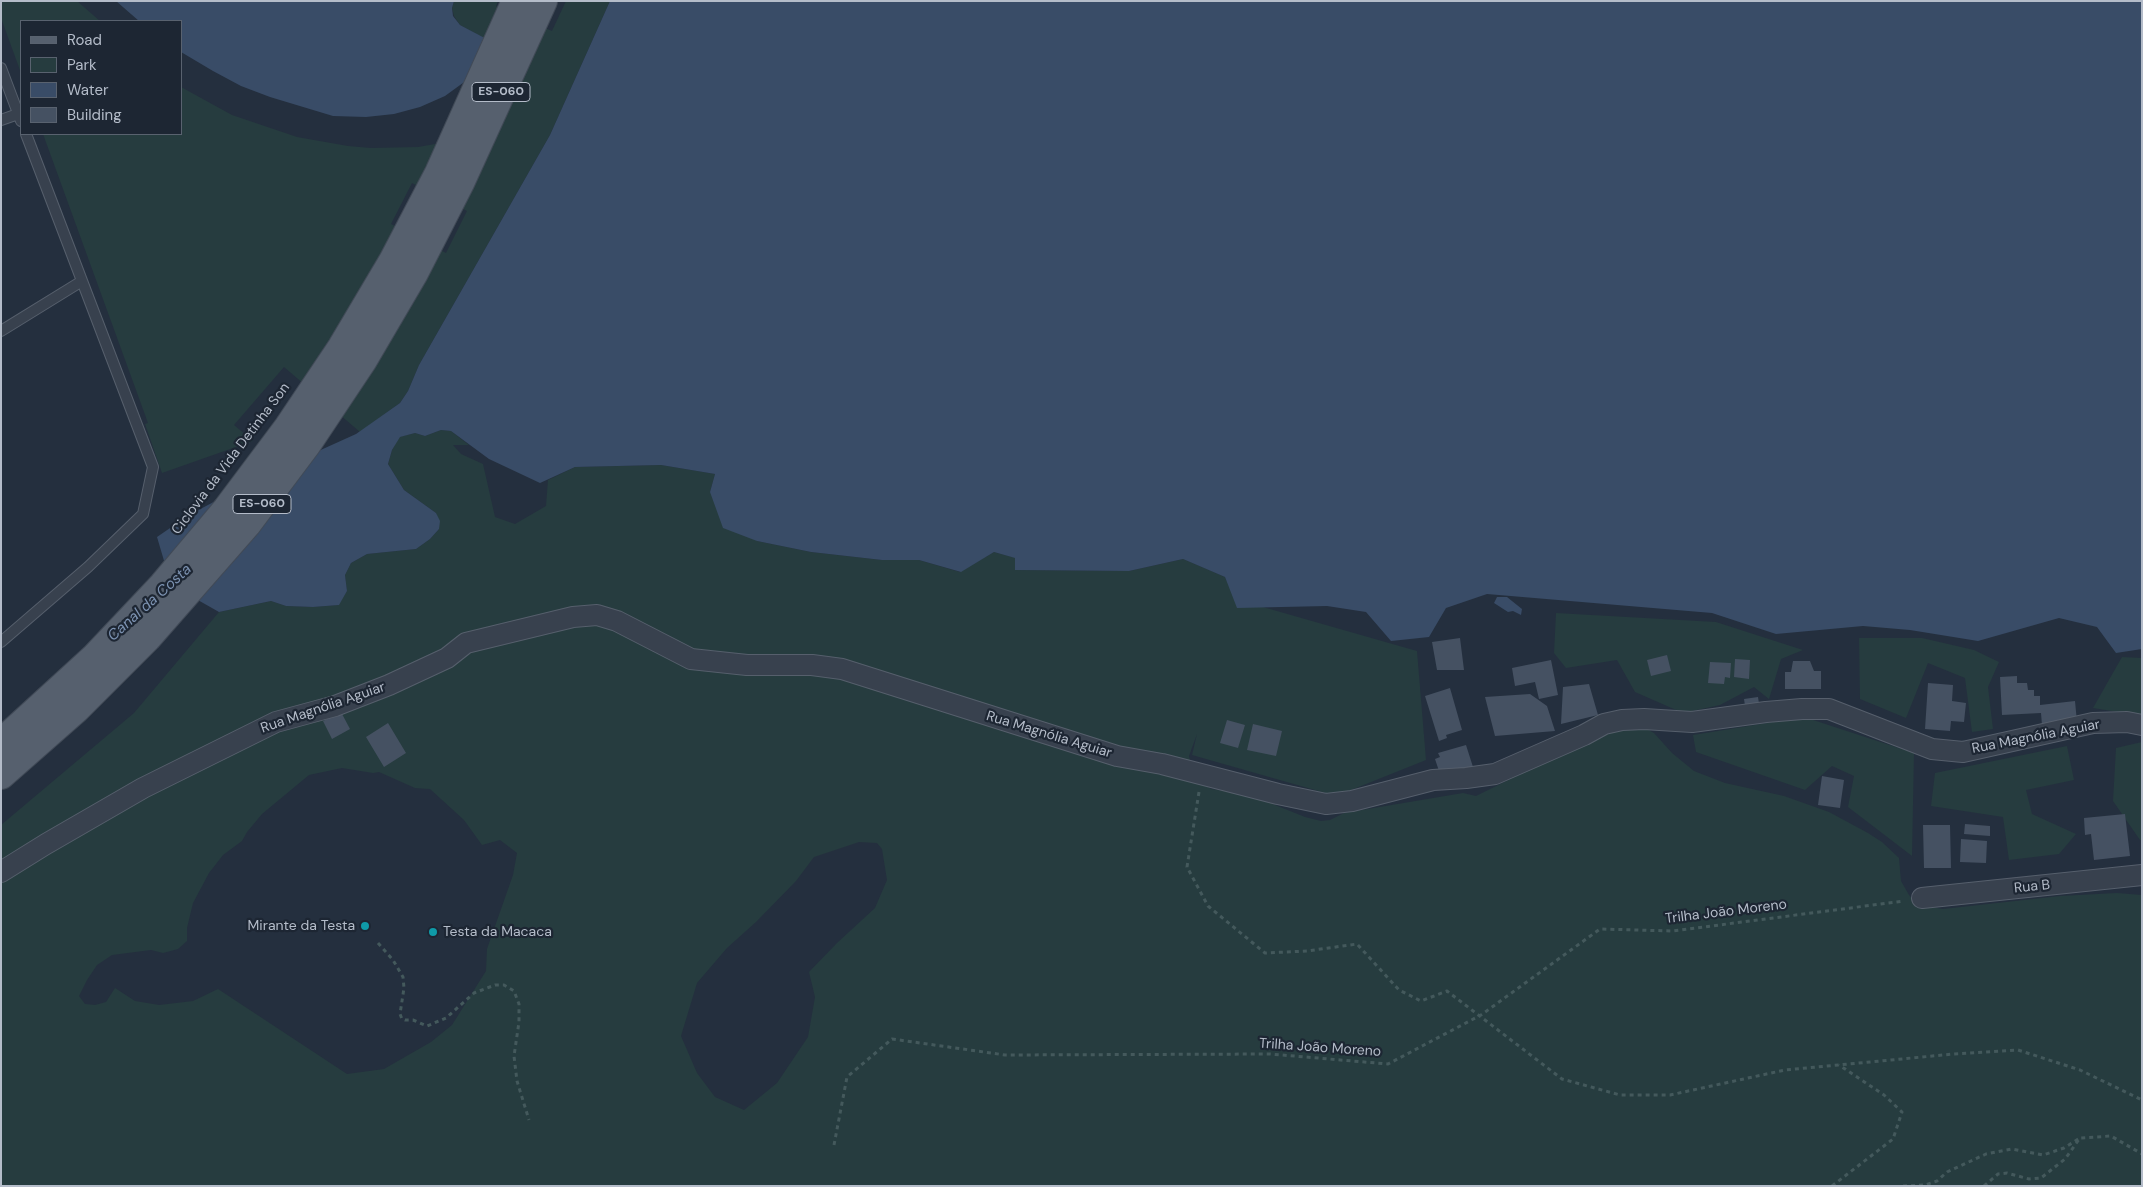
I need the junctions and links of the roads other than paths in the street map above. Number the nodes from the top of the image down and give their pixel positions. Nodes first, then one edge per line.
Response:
1 (516, 1) edge
2 (543, 1) edge
3 (1, 68) edge
4 (20, 118) edge
5 (1, 120) edge
6 (26, 135) edge
7 (82, 281) junction
8 (1, 331) edge
9 (1, 642) edge
10 (2142, 724) edge
11 (1, 743) edge
12 (1, 775) edge
13 (1, 872) edge
14 (2142, 875) edge
15 (1922, 898) road end

1 - 11 main road, ES-060
2 - 12 main road, ES-060
3 - 4 lane
4 - 5 lane
6 - 7 lane
7 - 8 lane
7 - 9 lane
10 - 13 street, Rua Magnólia Aguiar
14 - 15 street, Rua B

